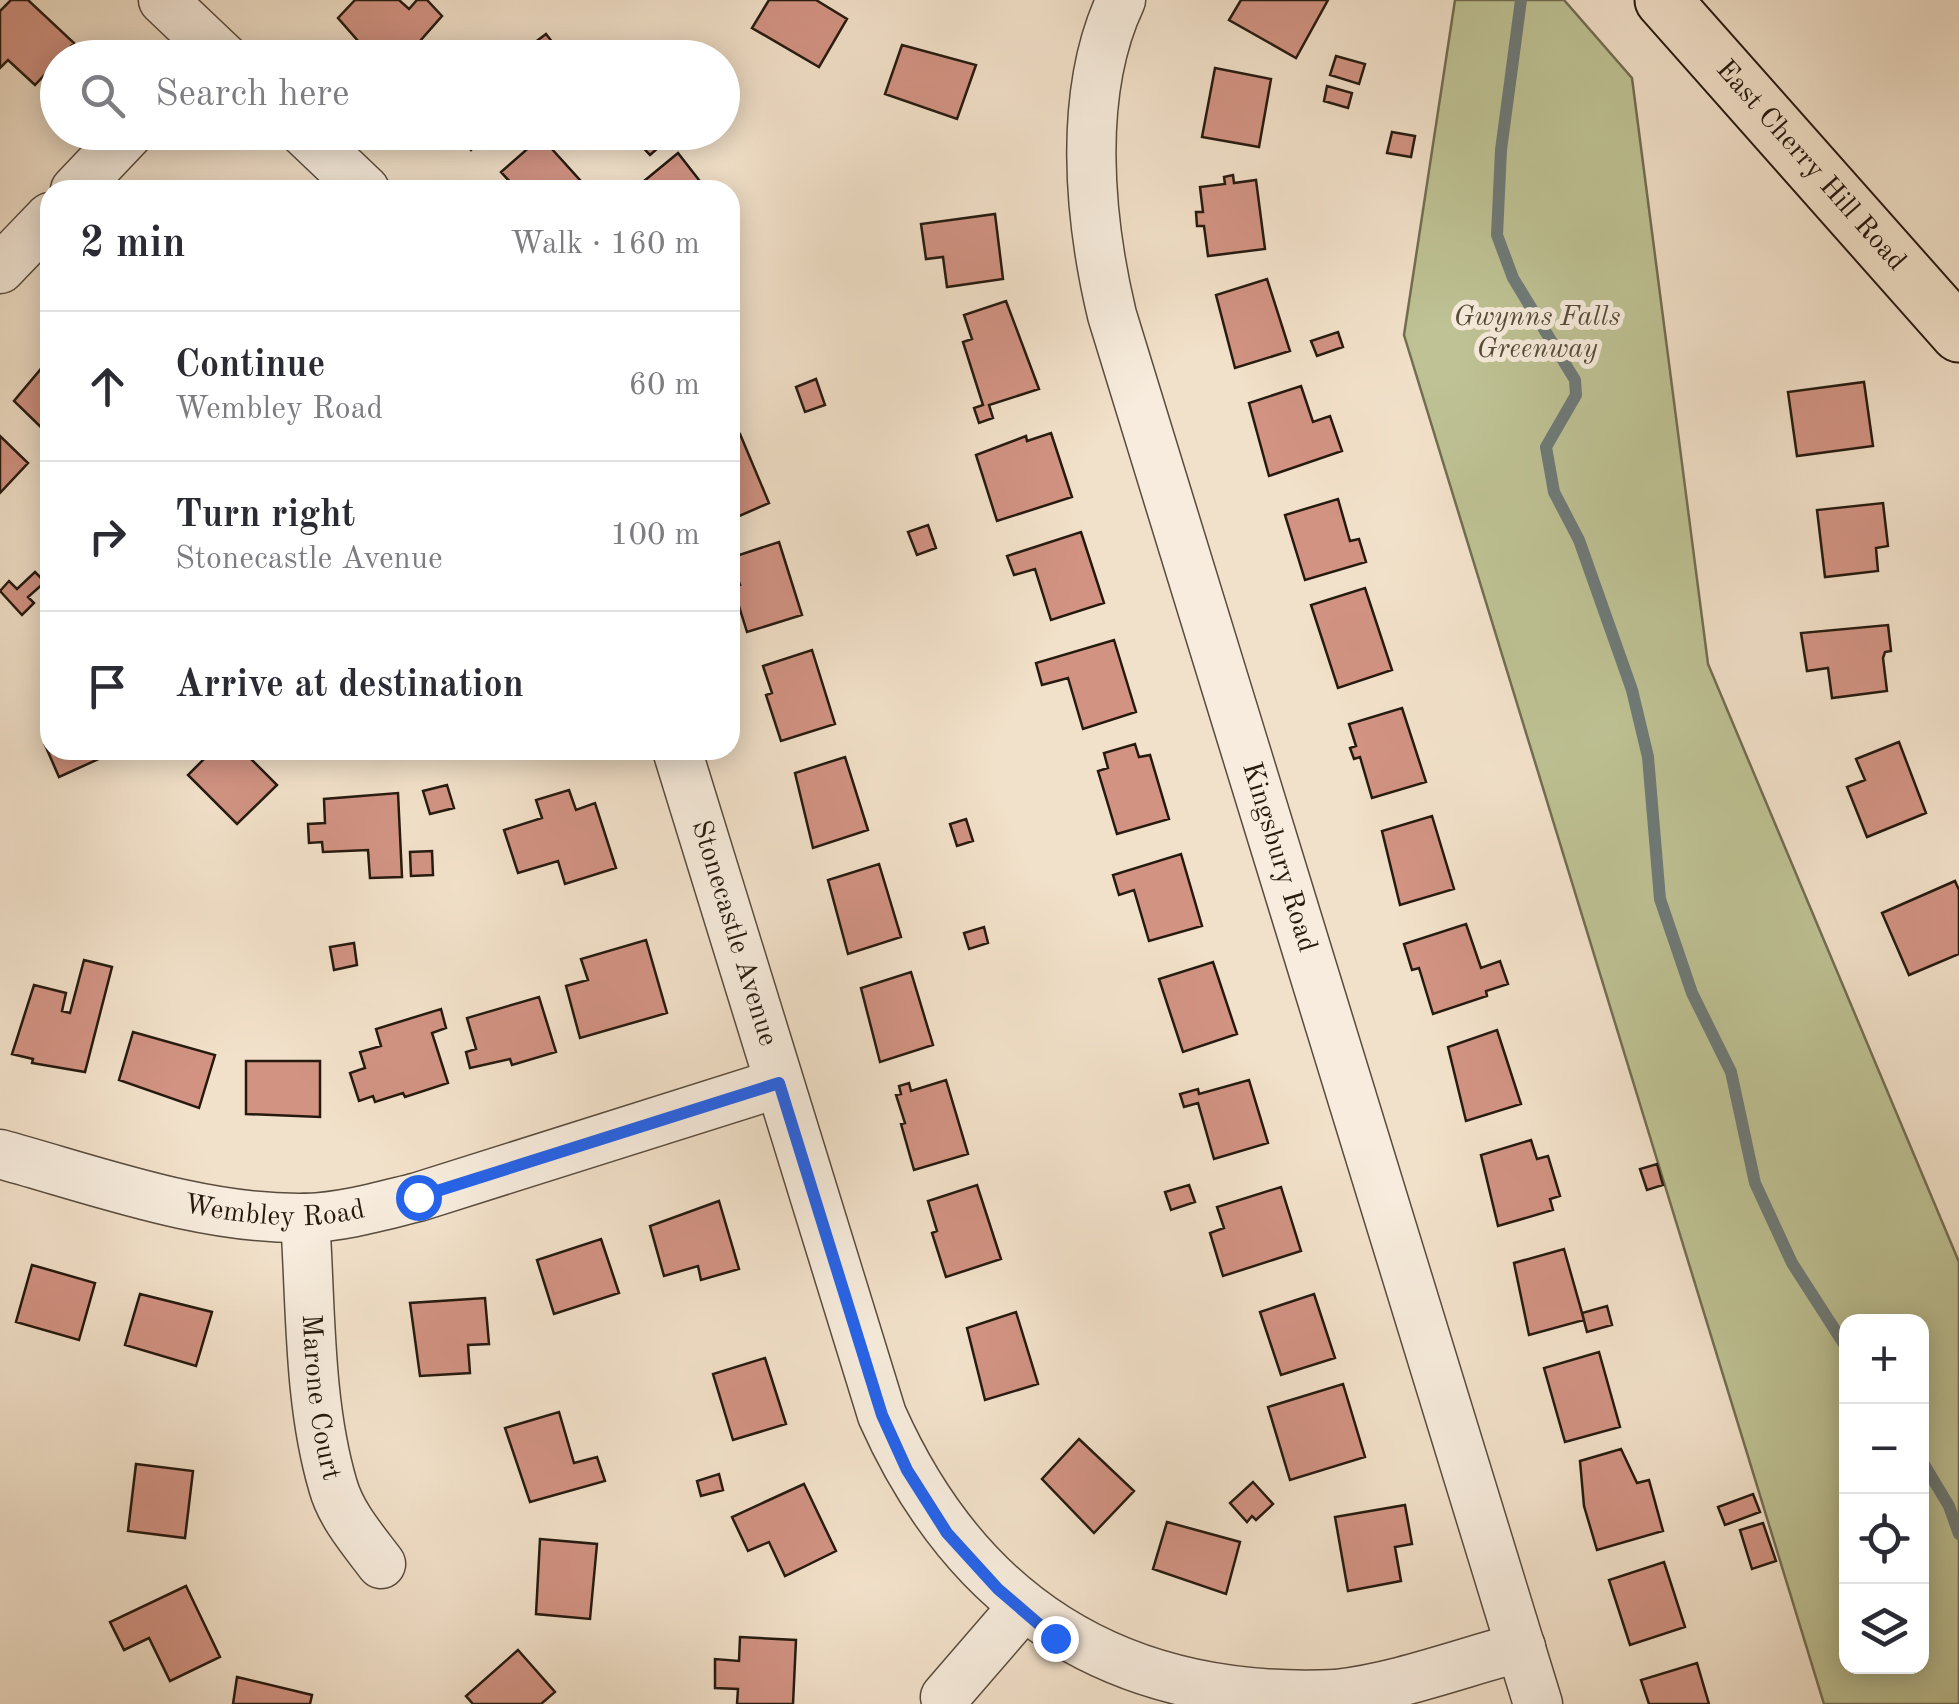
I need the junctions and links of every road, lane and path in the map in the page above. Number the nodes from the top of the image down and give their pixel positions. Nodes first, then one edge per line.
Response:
1 (163, 0) edge
2 (1663, 0) edge
3 (1107, 4) edge
4 (200, 40) edge
5 (113, 150) edge
6 (323, 150) edge
7 (85, 180) edge
8 (354, 180) edge
9 (40, 227) edge
10 (0, 269) edge
11 (1959, 334) edge
12 (680, 760) edge
13 (779, 1083) junction
14 (0, 1154) edge
15 (305, 1218) junction
16 (381, 1564) dead end
17 (1021, 1608) junction
18 (1520, 1647) junction
19 (945, 1697) dead end
20 (1538, 1704) edge

1 - 4 street
2 - 11 main road, East Cherry Hill Road
3 - 18 street, Kingsbury Road
5 - 7 street
6 - 8 street
9 - 10 street
12 - 13 street, Stonecastle Avenue
13 - 15 street, Wembley Road
13 - 17 street, Stonecastle Avenue
14 - 15 street, Wembley Road
15 - 16 street, Marone Court
17 - 18 street, Stonecastle Avenue
17 - 19 street
18 - 20 street, Kingsbury Road

